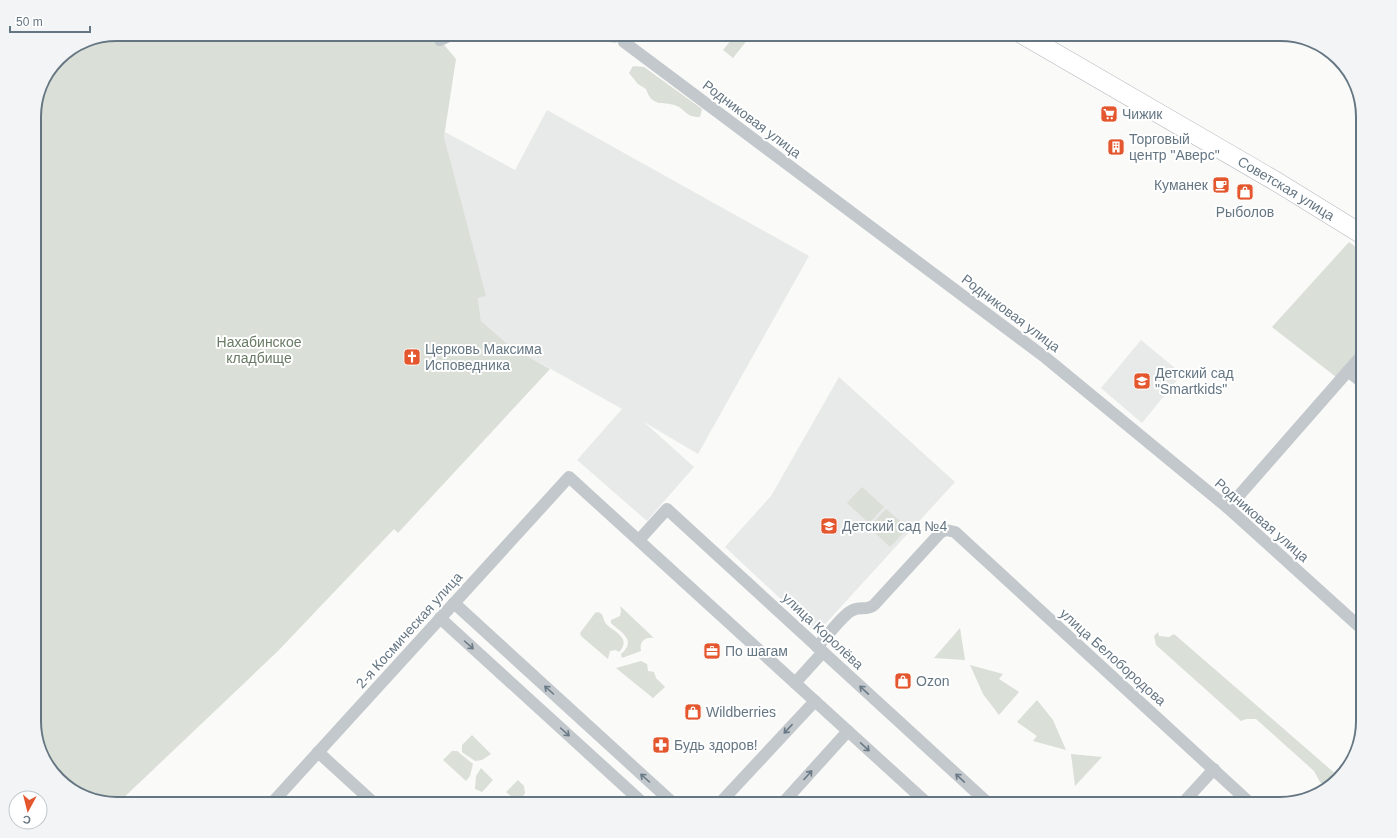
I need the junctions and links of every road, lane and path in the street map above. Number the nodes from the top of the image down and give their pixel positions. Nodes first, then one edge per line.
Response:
1 (630, 41) edge
2 (1034, 41) edge
3 (1057, 41) edge
4 (1356, 217) edge
5 (1356, 231) edge
6 (1356, 362) edge
7 (1348, 371) junction
8 (1356, 377) edge
9 (1228, 508) junction
10 (639, 540) junction
11 (454, 603) junction
12 (440, 618) junction
13 (1356, 624) edge
14 (820, 649) junction
15 (795, 683) junction
16 (815, 701) junction
17 (848, 731) junction
18 (318, 752) junction
19 (1214, 769) junction
20 (277, 797) edge
21 (367, 797) edge
22 (636, 797) edge
23 (666, 797) edge
24 (726, 797) edge
25 (788, 797) edge
26 (920, 797) edge
27 (980, 797) edge
28 (1188, 797) edge
29 (1244, 797) edge

1 - 9 street, Родниковая улица
2 - 5 main road, Советская улица
3 - 4 main road, Советская улица
6 - 7 street
7 - 8 street
7 - 9 street
9 - 13 street, Родниковая улица
10 - 11 street, 2-я Космическая улица
10 - 14 street, улица Королёва
10 - 15 street
11 - 12 street, 2-я Космическая улица
23 -> 11 street
12 - 18 street, 2-я Космическая улица
12 -> 22 street
14 - 15 street
14 - 19 street, улица Белобородова
27 -> 14 street, улица Королёва
15 - 16 street
16 - 17 street
16 -> 24 street
25 -> 17 street
17 -> 26 street
18 - 20 street, 2-я Космическая улица
18 - 21 street
19 - 28 street
19 - 29 street, улица Белобородова

